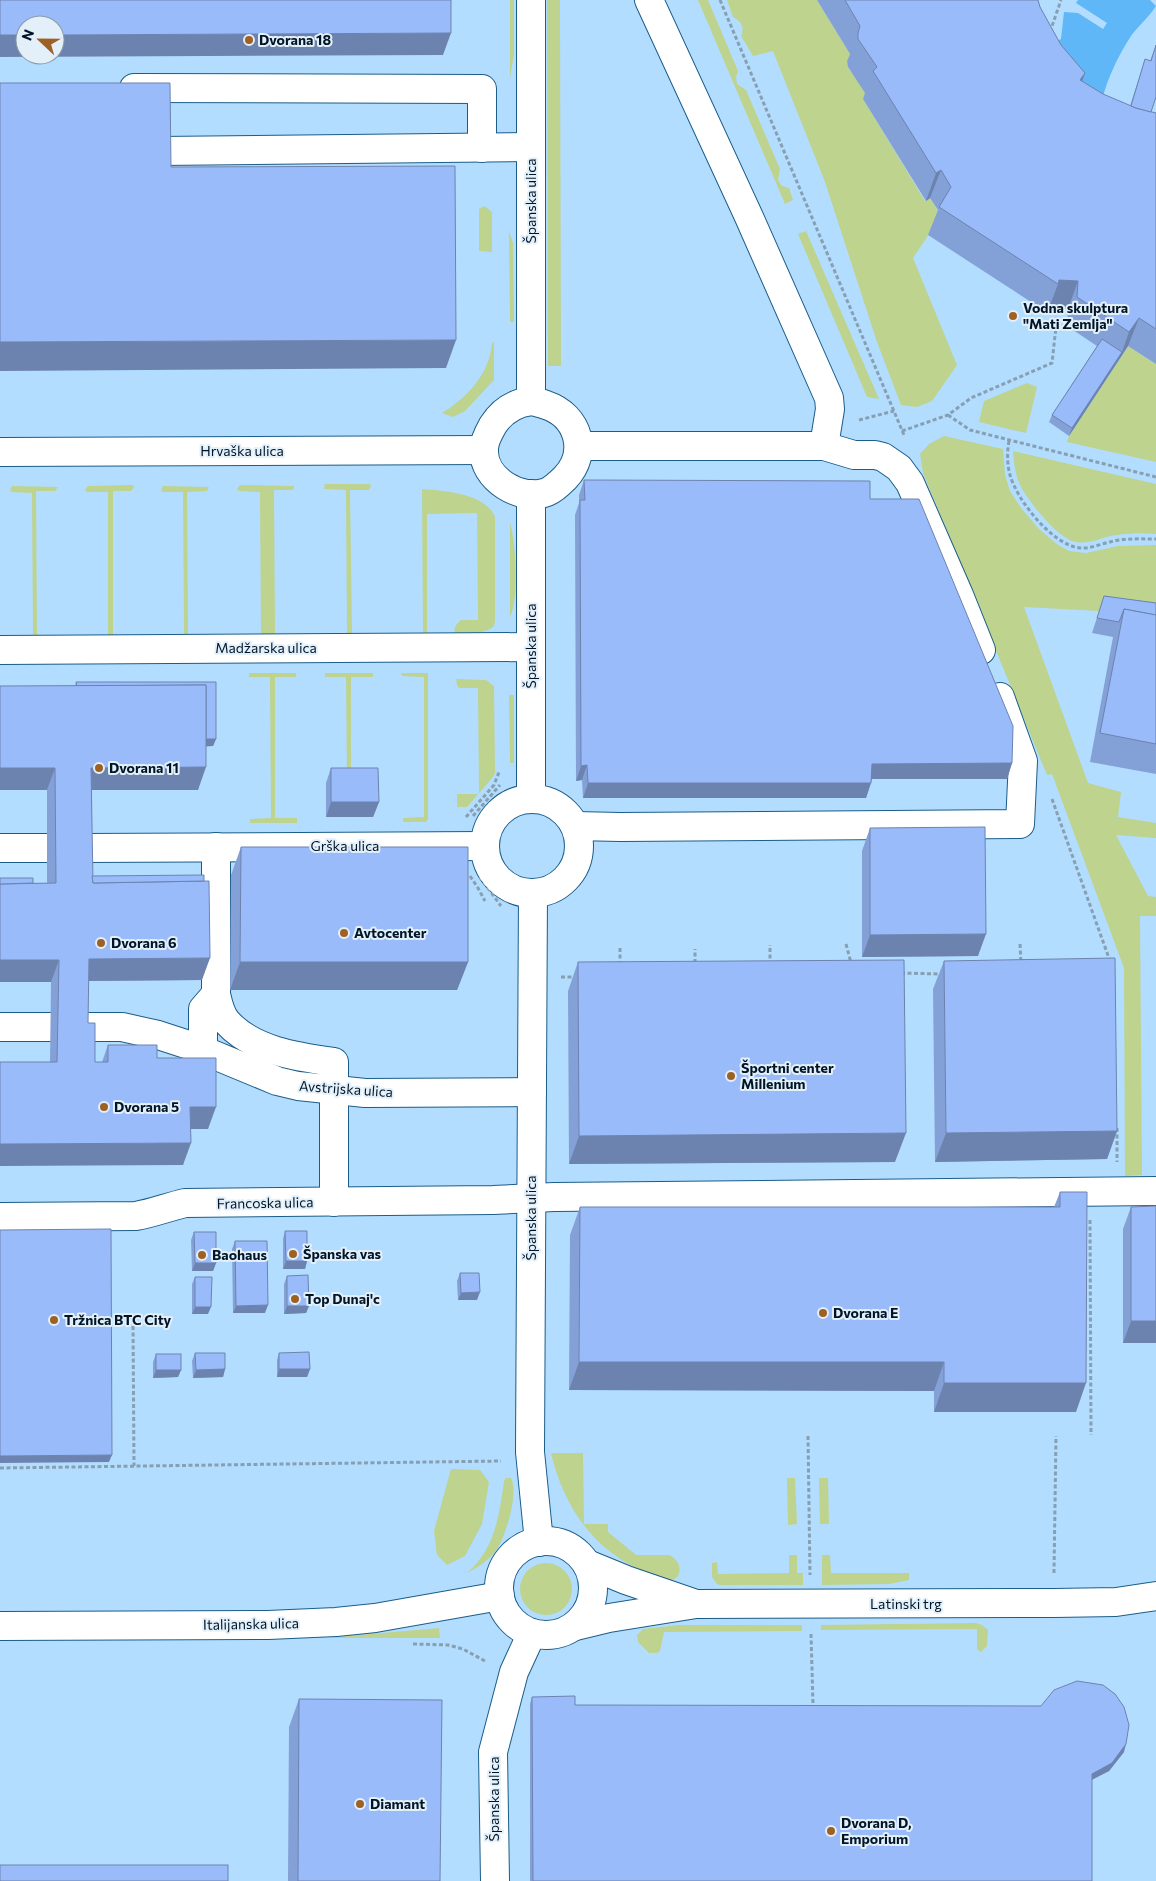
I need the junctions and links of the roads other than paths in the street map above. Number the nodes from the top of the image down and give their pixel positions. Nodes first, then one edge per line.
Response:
1 (531, 0) edge
2 (649, 0) edge
3 (108, 88) edge
4 (531, 147) junction
5 (482, 148) junction
6 (160, 151) edge
7 (531, 402) junction
8 (579, 446) junction
9 (824, 446) junction
10 (484, 450) junction
11 (0, 452) edge
12 (531, 494) junction
13 (531, 647) junction
14 (0, 650) edge
15 (531, 798) junction
16 (575, 826) junction
17 (484, 846) junction
18 (216, 847) junction
19 (0, 848) edge
20 (47, 848) dead end
21 (85, 848) edge
22 (532, 893) junction
23 (216, 994) junction
24 (0, 1027) edge
25 (50, 1027) dead end
26 (80, 1027) edge
27 (204, 1051) junction
28 (334, 1091) junction
29 (532, 1092) junction
30 (1156, 1191) edge
31 (531, 1199) junction
32 (334, 1202) junction
33 (0, 1217) edge
34 (539, 1542) junction
35 (587, 1564) junction
36 (500, 1596) junction
37 (1156, 1596) edge
38 (1116, 1602) junction
39 (696, 1604) junction
40 (1156, 1612) edge
41 (0, 1626) edge
42 (576, 1626) junction
43 (532, 1633) junction
44 (495, 1881) edge

1 - 4 street, Španska ulica
2 - 9 street
3 - 5 street
4 - 5 street
4 - 7 street, Španska ulica
5 - 6 street
7 - 8 street
7 - 10 street
8 - 9 street
8 - 12 street
9 - 16 street
10 - 11 street, Hrvaška ulica
10 - 12 street
12 - 13 street, Španska ulica
13 - 14 street, Madžarska ulica
13 - 15 street, Španska ulica
15 - 16 street
15 - 17 street
16 - 22 street
17 - 18 street, Grška ulica
17 - 22 street
18 - 21 street, Grška ulica
18 - 23 street
19 - 20 street
22 - 29 street, Španska ulica
23 - 27 street
23 - 28 street
24 - 25 street
26 - 27 street, Avstrijska ulica
27 - 28 street, Avstrijska ulica
28 - 29 street, Avstrijska ulica
28 - 32 street
29 - 31 street, Španska ulica
30 - 31 street, Francoska ulica
31 - 32 street, Francoska ulica
31 - 34 street, Španska ulica
32 - 33 street, Francoska ulica
34 - 35 street
34 - 36 street
35 - 39 street, Latinski trg
35 - 42 street
36 - 41 street, Italijanska ulica
36 - 43 street
37 - 38 street, Latinski trg
38 - 39 street, Latinski trg
38 - 40 street, Latinski trg
39 - 42 street, Latinski trg
42 - 43 street
43 - 44 street, Španska ulica

